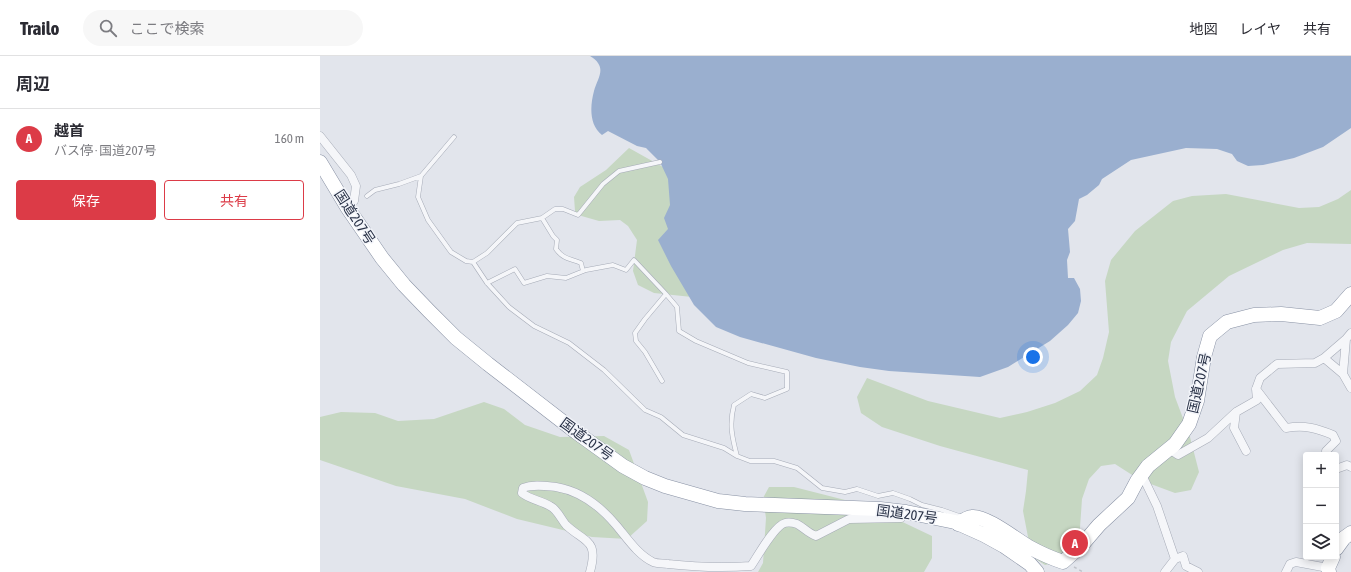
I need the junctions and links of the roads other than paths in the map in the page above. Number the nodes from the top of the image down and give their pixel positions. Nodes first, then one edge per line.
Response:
1 (320, 136) edge
2 (454, 137) dead end
3 (320, 162) edge
4 (660, 162) dead end
5 (421, 176) junction
6 (366, 196) dead end
7 (347, 207) junction
8 (542, 218) junction
9 (473, 262) junction
10 (583, 271) junction
11 (487, 283) junction
12 (666, 294) junction
13 (1351, 294) edge
14 (1348, 336) edge
15 (1324, 358) junction
16 (1343, 374) junction
17 (662, 381) dead end
18 (1256, 388) junction
19 (1351, 388) edge
20 (1236, 412) junction
21 (1169, 449) junction
22 (1246, 451) dead end
23 (1326, 452) edge
24 (737, 456) junction
25 (1351, 467) edge
26 (1339, 468) edge
27 (1142, 475) junction
28 (906, 512) junction
29 (963, 521) junction
30 (1351, 533) edge
31 (1339, 545) edge
32 (1175, 560) junction
33 (1330, 566) edge
34 (590, 572) edge
35 (1037, 572) edge
36 (1165, 572) edge
37 (1198, 572) edge
38 (1286, 572) edge

1 - 7 street
2 - 5 lane
3 - 7 highway, 国道207号
4 - 8 lane
5 - 6 lane
5 - 9 lane
7 - 28 highway, 国道207号
8 - 9 lane
8 - 10 lane
9 - 11 lane
10 - 11 lane
10 - 12 lane
11 - 24 lane
12 - 17 lane
12 - 24 lane
13 - 21 highway, 国道207号
14 - 15 street
14 - 16 street
15 - 16 street
15 - 18 street
16 - 19 street
18 - 20 street
18 - 23 street
20 - 21 street
20 - 22 street
21 - 27 highway, 国道207号
24 - 29 lane
25 - 26 street
27 - 29 highway, 国道207号
27 - 32 street
28 - 29 highway, 国道207号
28 - 34 street
29 - 35 highway, 国道207号
30 - 31 highway
32 - 36 street
32 - 37 street
33 - 38 street

